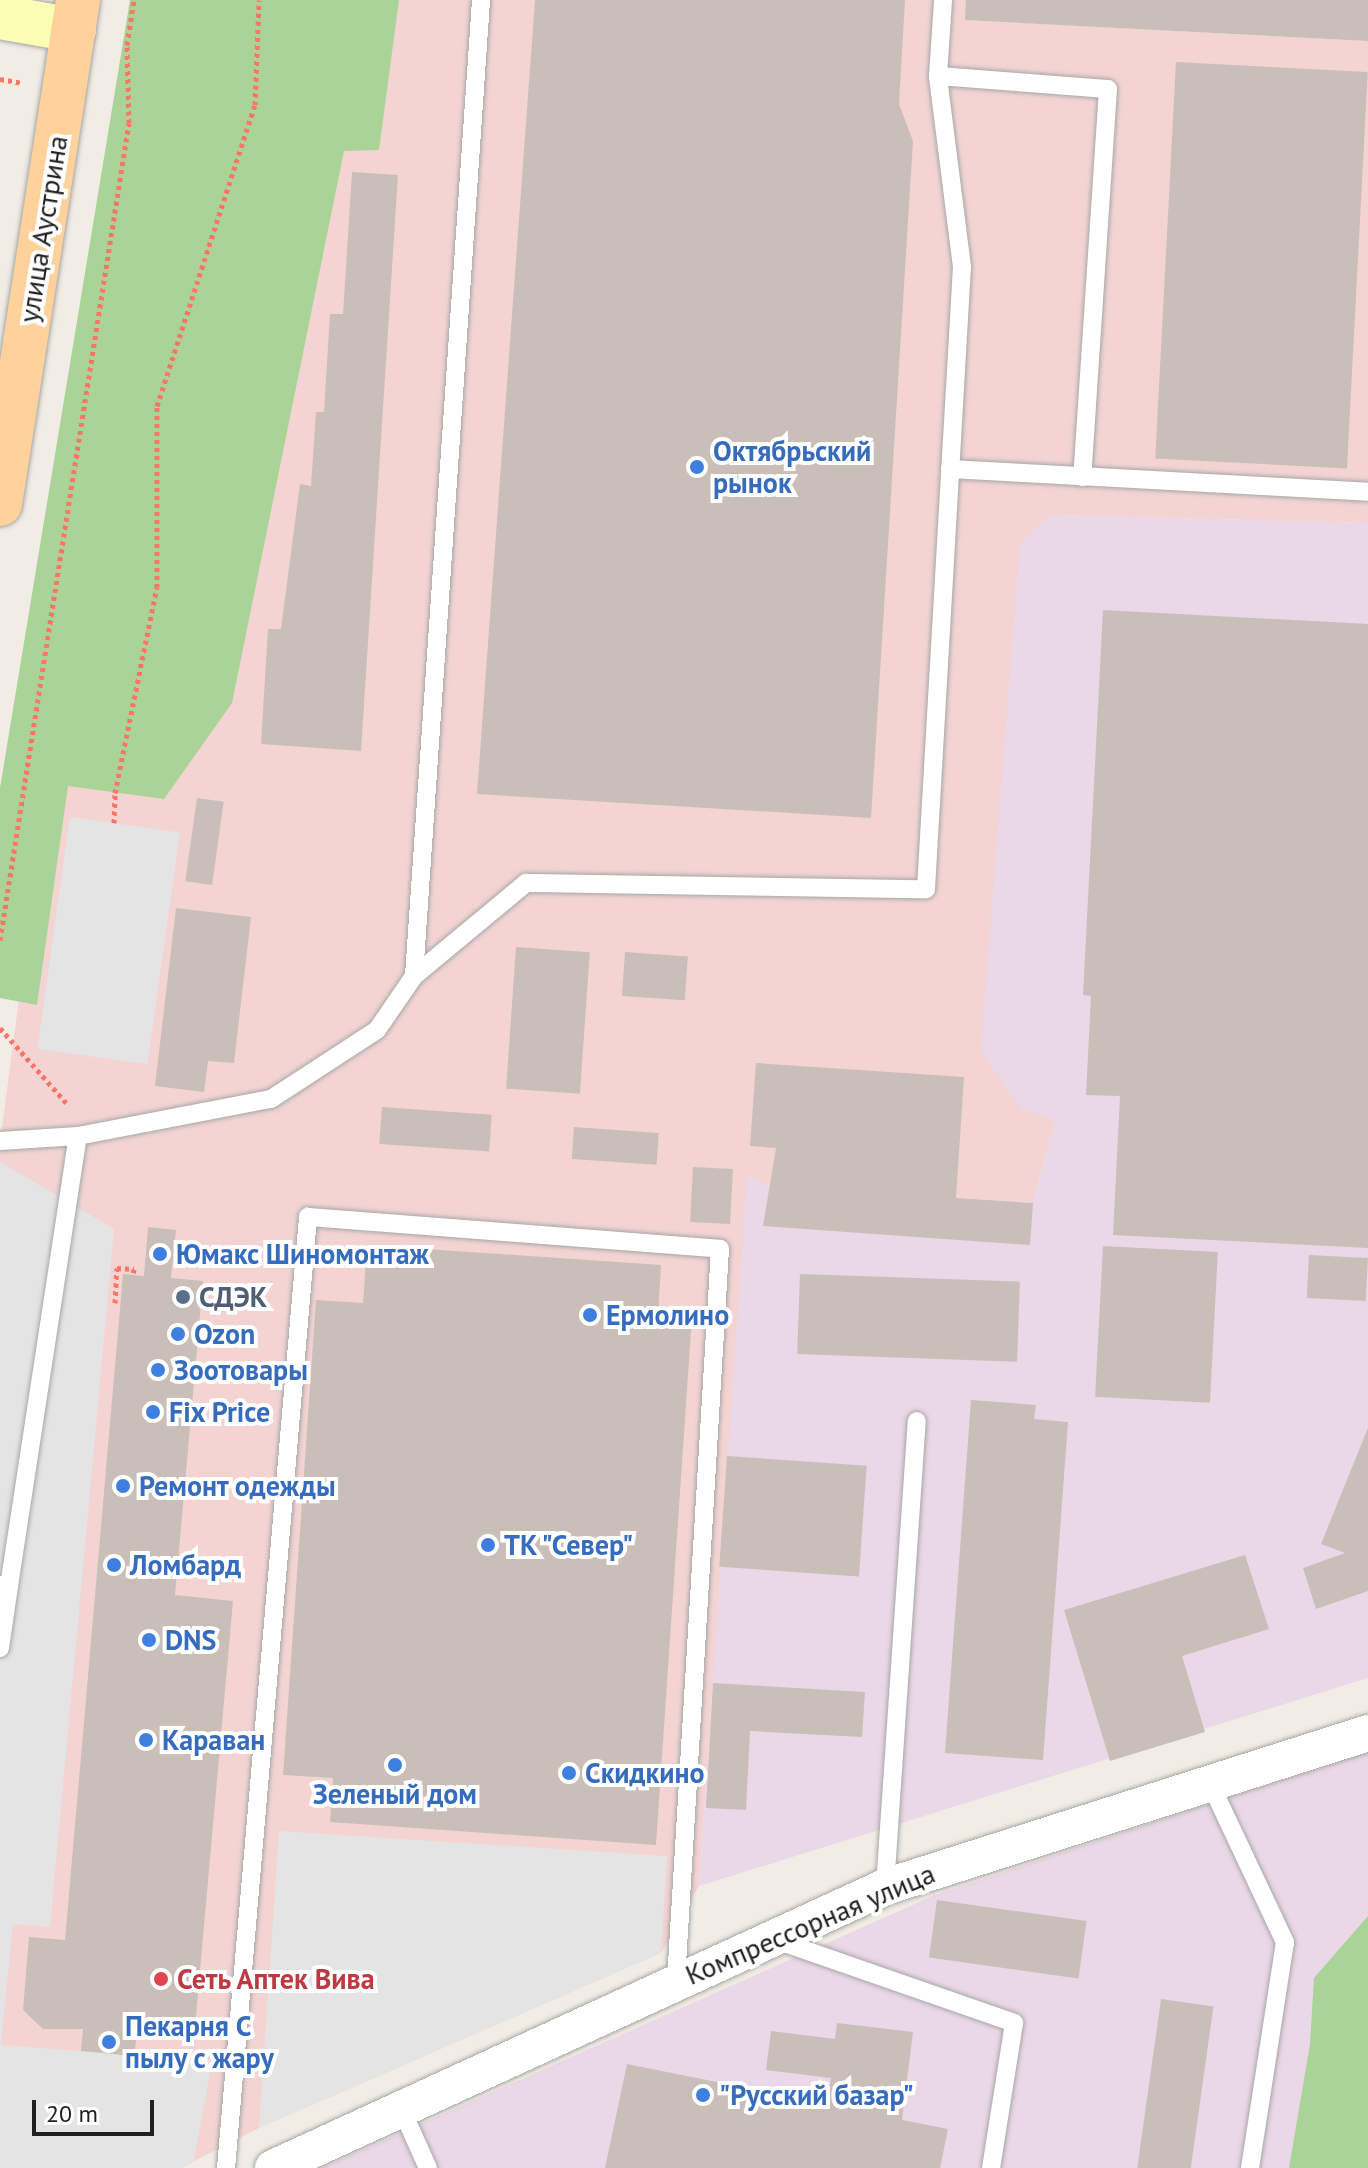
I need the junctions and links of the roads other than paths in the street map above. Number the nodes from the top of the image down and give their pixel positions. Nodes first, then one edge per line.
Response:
1 (481, 0) edge
2 (943, 0) edge
3 (76, 15) edge
4 (0, 17) edge
5 (938, 76) junction
6 (950, 469) junction
7 (1082, 477) junction
8 (1368, 492) edge
9 (0, 504) edge
10 (414, 976) junction
11 (79, 1127) junction
12 (0, 1141) edge
13 (917, 1421) dead end
14 (4, 1585) edge
15 (0, 1648) edge
16 (1368, 1733) edge
17 (1211, 1785) junction
18 (885, 1887) junction
19 (770, 1938) junction
20 (676, 1980) junction
21 (401, 2108) junction
22 (226, 2168) edge
23 (273, 2168) edge
24 (428, 2168) edge
25 (991, 2168) edge
26 (1250, 2168) edge

1 - 10 lane
2 - 5 lane
3 - 4 street
3 - 9 main road, улица Аустрина
5 - 6 lane
5 - 7 lane
6 - 7 lane
6 - 10 lane
7 - 8 lane
10 - 11 lane
11 - 12 lane
11 - 14 lane
13 - 18 lane
14 - 15 lane
16 - 17 street, Компрессорная улица
17 - 18 street, Компрессорная улица
17 - 26 lane
18 - 19 street, Компрессорная улица
19 - 20 street, Компрессорная улица
19 - 25 lane
20 - 21 street, Компрессорная улица
20 - 22 lane
21 - 23 street, Компрессорная улица
21 - 24 lane

